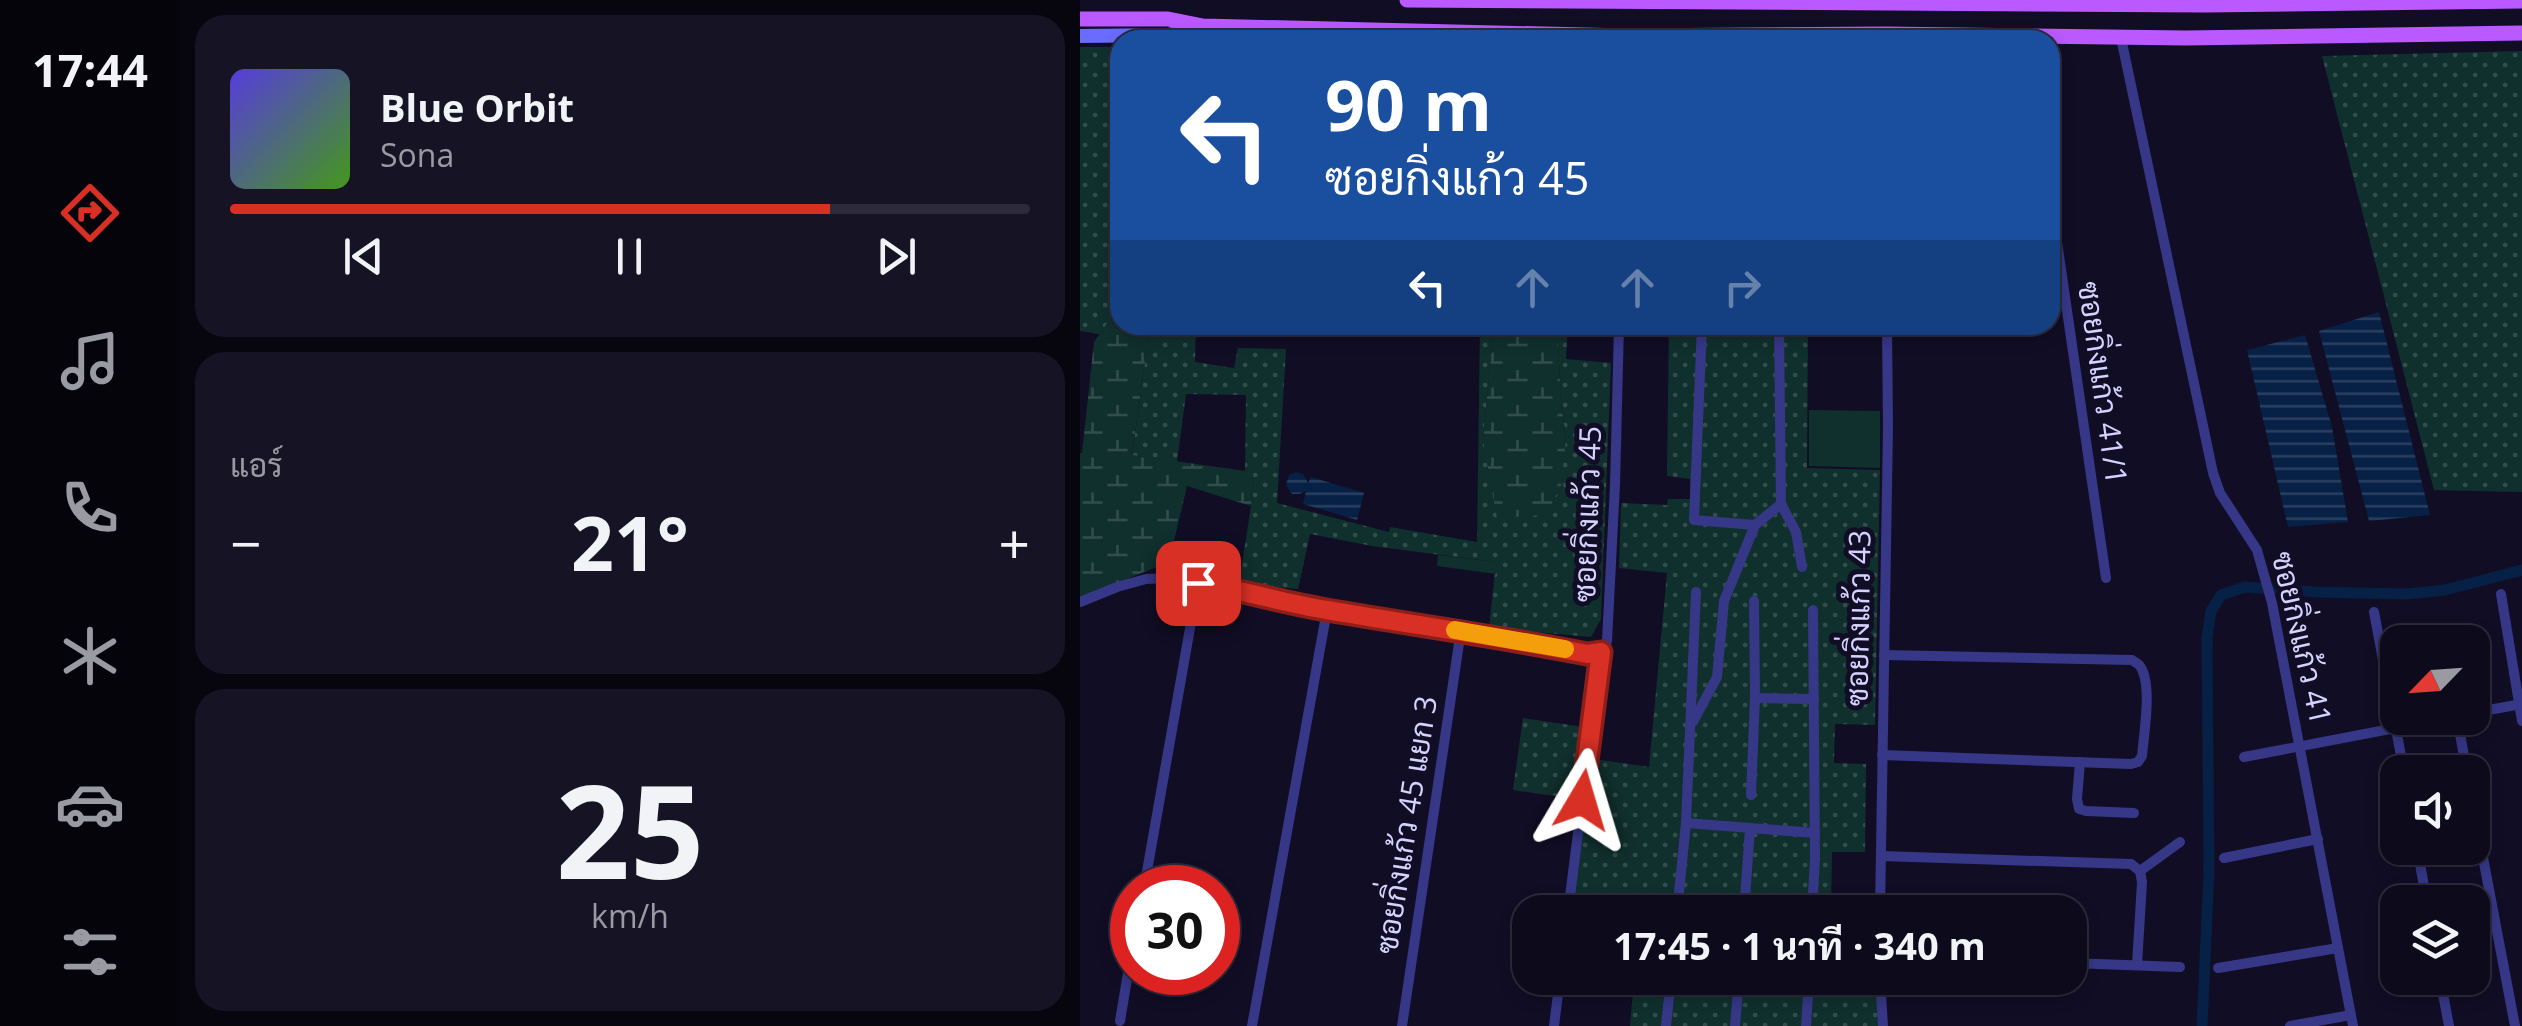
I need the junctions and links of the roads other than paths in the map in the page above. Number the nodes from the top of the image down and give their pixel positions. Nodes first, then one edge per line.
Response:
1 (1407, 0) edge
2 (2522, 0) edge
3 (1614, 1) edge
4 (2278, 1) edge
5 (2329, 1) edge
6 (1080, 19) edge
7 (1203, 26) junction
8 (1187, 30) edge
9 (1426, 30) edge
10 (2522, 33) edge
11 (1080, 36) edge
12 (1110, 36) edge
13 (2060, 38) edge
14 (2120, 38) junction
15 (2060, 263) edge
16 (1620, 335) edge
17 (1702, 335) edge
18 (1780, 335) edge
19 (1887, 335) edge
20 (1781, 504) junction
21 (1755, 525) junction
22 (1802, 567) dead end
23 (2106, 578) dead end
24 (1198, 583) junction
25 (1696, 592) dead end
26 (2501, 594) dead end
27 (1754, 601) dead end
28 (1080, 602) edge
29 (1327, 610) junction
30 (1813, 610) dead end
31 (2374, 612) dead end
32 (1462, 630) junction
33 (2380, 644) edge
34 (1601, 652) junction
35 (1884, 655) junction
36 (1755, 698) junction
37 (1814, 698) junction
38 (2520, 704) edge
39 (2490, 710) edge
40 (2522, 721) edge
41 (1690, 728) junction
42 (2380, 731) edge
43 (2300, 745) junction
44 (1882, 754) junction
45 (2244, 758) dead end
46 (2080, 762) junction
47 (1751, 795) dead end
48 (2134, 813) dead end
49 (1686, 823) junction
50 (1750, 828) junction
51 (1814, 833) junction
52 (2318, 839) junction
53 (2180, 842) dead end
54 (1880, 856) junction
55 (2224, 858) dead end
56 (1148, 865) edge
57 (2484, 865) edge
58 (2140, 871) junction
59 (1570, 895) edge
60 (1679, 895) edge
61 (1745, 895) edge
62 (1812, 895) edge
63 (1880, 895) edge
64 (2338, 948) junction
65 (2087, 964) edge
66 (2137, 966) junction
67 (2180, 968) dead end
68 (2218, 968) dead end
69 (1124, 995) edge
70 (1558, 995) edge
71 (1669, 995) edge
72 (1738, 995) edge
73 (1808, 995) edge
74 (1881, 995) edge
75 (2443, 995) edge
76 (2352, 1020) edge
77 (1120, 1021) dead end
78 (1252, 1026) edge
79 (1402, 1026) edge
80 (1554, 1026) edge
81 (1666, 1026) edge
82 (1735, 1026) edge
83 (1806, 1026) edge
84 (1884, 1026) edge
85 (2290, 1026) edge
86 (2449, 1026) edge
87 (2515, 1026) edge

1 - 3 main road
2 - 5 main road
3 - 4 main road
4 - 5 main road
6 - 7 main road
7 - 8 main road
7 - 9 main road
10 - 14 main road
11 - 12 main road
13 - 14 main road
14 - 43 street, ซอยกิ่งแก้ว 41
15 - 23 street, ซอยกิ่งแก้ว 41/1
16 - 34 street, ซอยกิ่งแก้ว 45
17 - 21 street
18 - 20 street
19 - 35 street, ซอยกิ่งแก้ว 43
20 - 21 street
20 - 22 street
21 - 41 street
24 - 28 street
24 - 29 street
24 - 56 street
25 - 41 street
26 - 38 street
27 - 36 street
29 - 32 street
29 - 78 street
30 - 37 street
31 - 33 street
32 - 34 street
32 - 79 street, ซอยกิ่งแก้ว 45 แยก 3
34 - 59 street, ซอยกิ่งแก้ว 45
35 - 44 street, ซอยกิ่งแก้ว 43
35 - 46 street
36 - 37 street
36 - 47 street
37 - 51 street
38 - 39 street
38 - 40 street
41 - 49 street
42 - 43 street
43 - 45 street
43 - 52 street, ซอยกิ่งแก้ว 41
44 - 46 street
44 - 54 street, ซอยกิ่งแก้ว 43
46 - 48 street
49 - 50 street
49 - 60 street
50 - 51 street
50 - 61 street
51 - 62 street
52 - 55 street
52 - 64 street, ซอยกิ่งแก้ว 41
53 - 58 street
54 - 58 street
54 - 63 street, ซอยกิ่งแก้ว 43
57 - 87 street
58 - 66 street
64 - 68 street
64 - 76 street, ซอยกิ่งแก้ว 41
65 - 66 street
66 - 67 street
69 - 77 street
70 - 80 street
71 - 81 street
72 - 82 street
73 - 83 street
74 - 84 street
75 - 86 street
76 - 85 street

